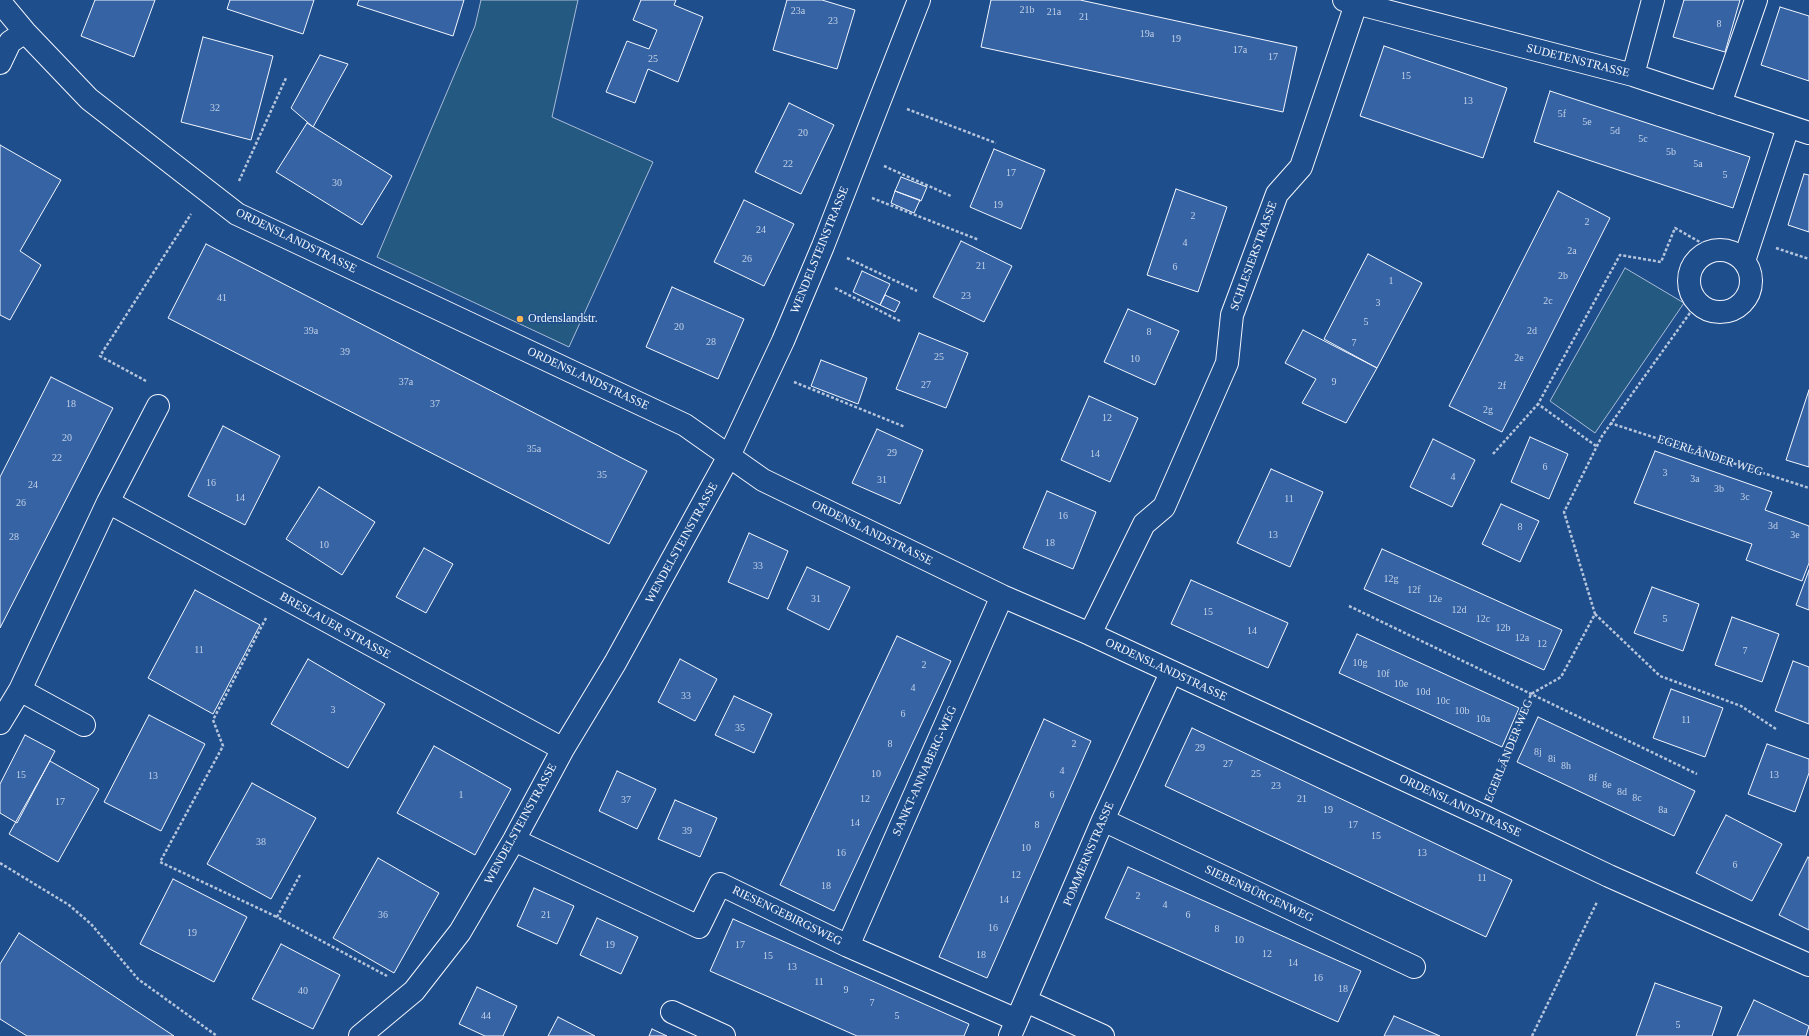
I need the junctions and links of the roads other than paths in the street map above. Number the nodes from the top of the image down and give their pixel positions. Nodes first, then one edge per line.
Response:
1 (919, 0) edge
2 (1653, 0) edge
3 (1756, 0) edge
4 (0, 2) edge
5 (1350, 2) edge
6 (24, 32) junction
7 (0, 63) edge
8 (1633, 75) junction
9 (1720, 104) junction
10 (1788, 127) junction
11 (1809, 133) edge
12 (1744, 261) junction
13 (158, 406) road end
14 (729, 456) junction
15 (108, 502) junction
16 (1002, 596) junction
17 (1090, 634) junction
18 (1171, 673) junction
19 (20, 690) junction
20 (0, 723) edge
21 (84, 725) dead end
22 (562, 749) junction
23 (1103, 820) junction
24 (514, 840) junction
25 (848, 946) junction
26 (1809, 965) edge
27 (1414, 967) dead end
28 (1026, 1000) junction
29 (672, 1012) dead end
30 (1014, 1028) edge
31 (363, 1035) edge
32 (724, 1036) edge
33 (1103, 1036) edge

1 - 14 street, WENDELSTEINSTRASSE
2 - 8 street
3 - 9 street
4 - 6 street, ORDENSLANDSTRASSE
5 - 8 street, SUDETENSTRASSE
5 - 17 street, SCHLESIERSTRASSE
6 - 7 street
6 - 14 street, ORDENSLANDSTRASSE
8 - 9 street, SUDETENSTRASSE
9 - 10 street, SUDETENSTRASSE
10 - 11 street, SUDETENSTRASSE
10 - 12 street
12 - 12 street
13 - 15 street
14 - 16 street, ORDENSLANDSTRASSE
14 - 22 street, WENDELSTEINSTRASSE
15 - 19 street
15 - 22 street, BRESLAUER STRASSE
16 - 17 street, ORDENSLANDSTRASSE
16 - 25 street, SANKT-ANNABERG-WEG
17 - 18 street, ORDENSLANDSTRASSE
18 - 23 street, POMMERNSTRASSE
18 - 26 street, ORDENSLANDSTRASSE
19 - 20 street
19 - 21 street
22 - 24 street, WENDELSTEINSTRASSE
23 - 27 street, SIEBENBÜRGENWEG
23 - 28 street, POMMERNSTRASSE
24 - 25 street, RIESENGEBIRGSWEG
24 - 31 street, WENDELSTEINSTRASSE
25 - 30 street, RIESENGEBIRGSWEG
28 - 30 street, POMMERNSTRASSE
28 - 33 street
29 - 32 street

